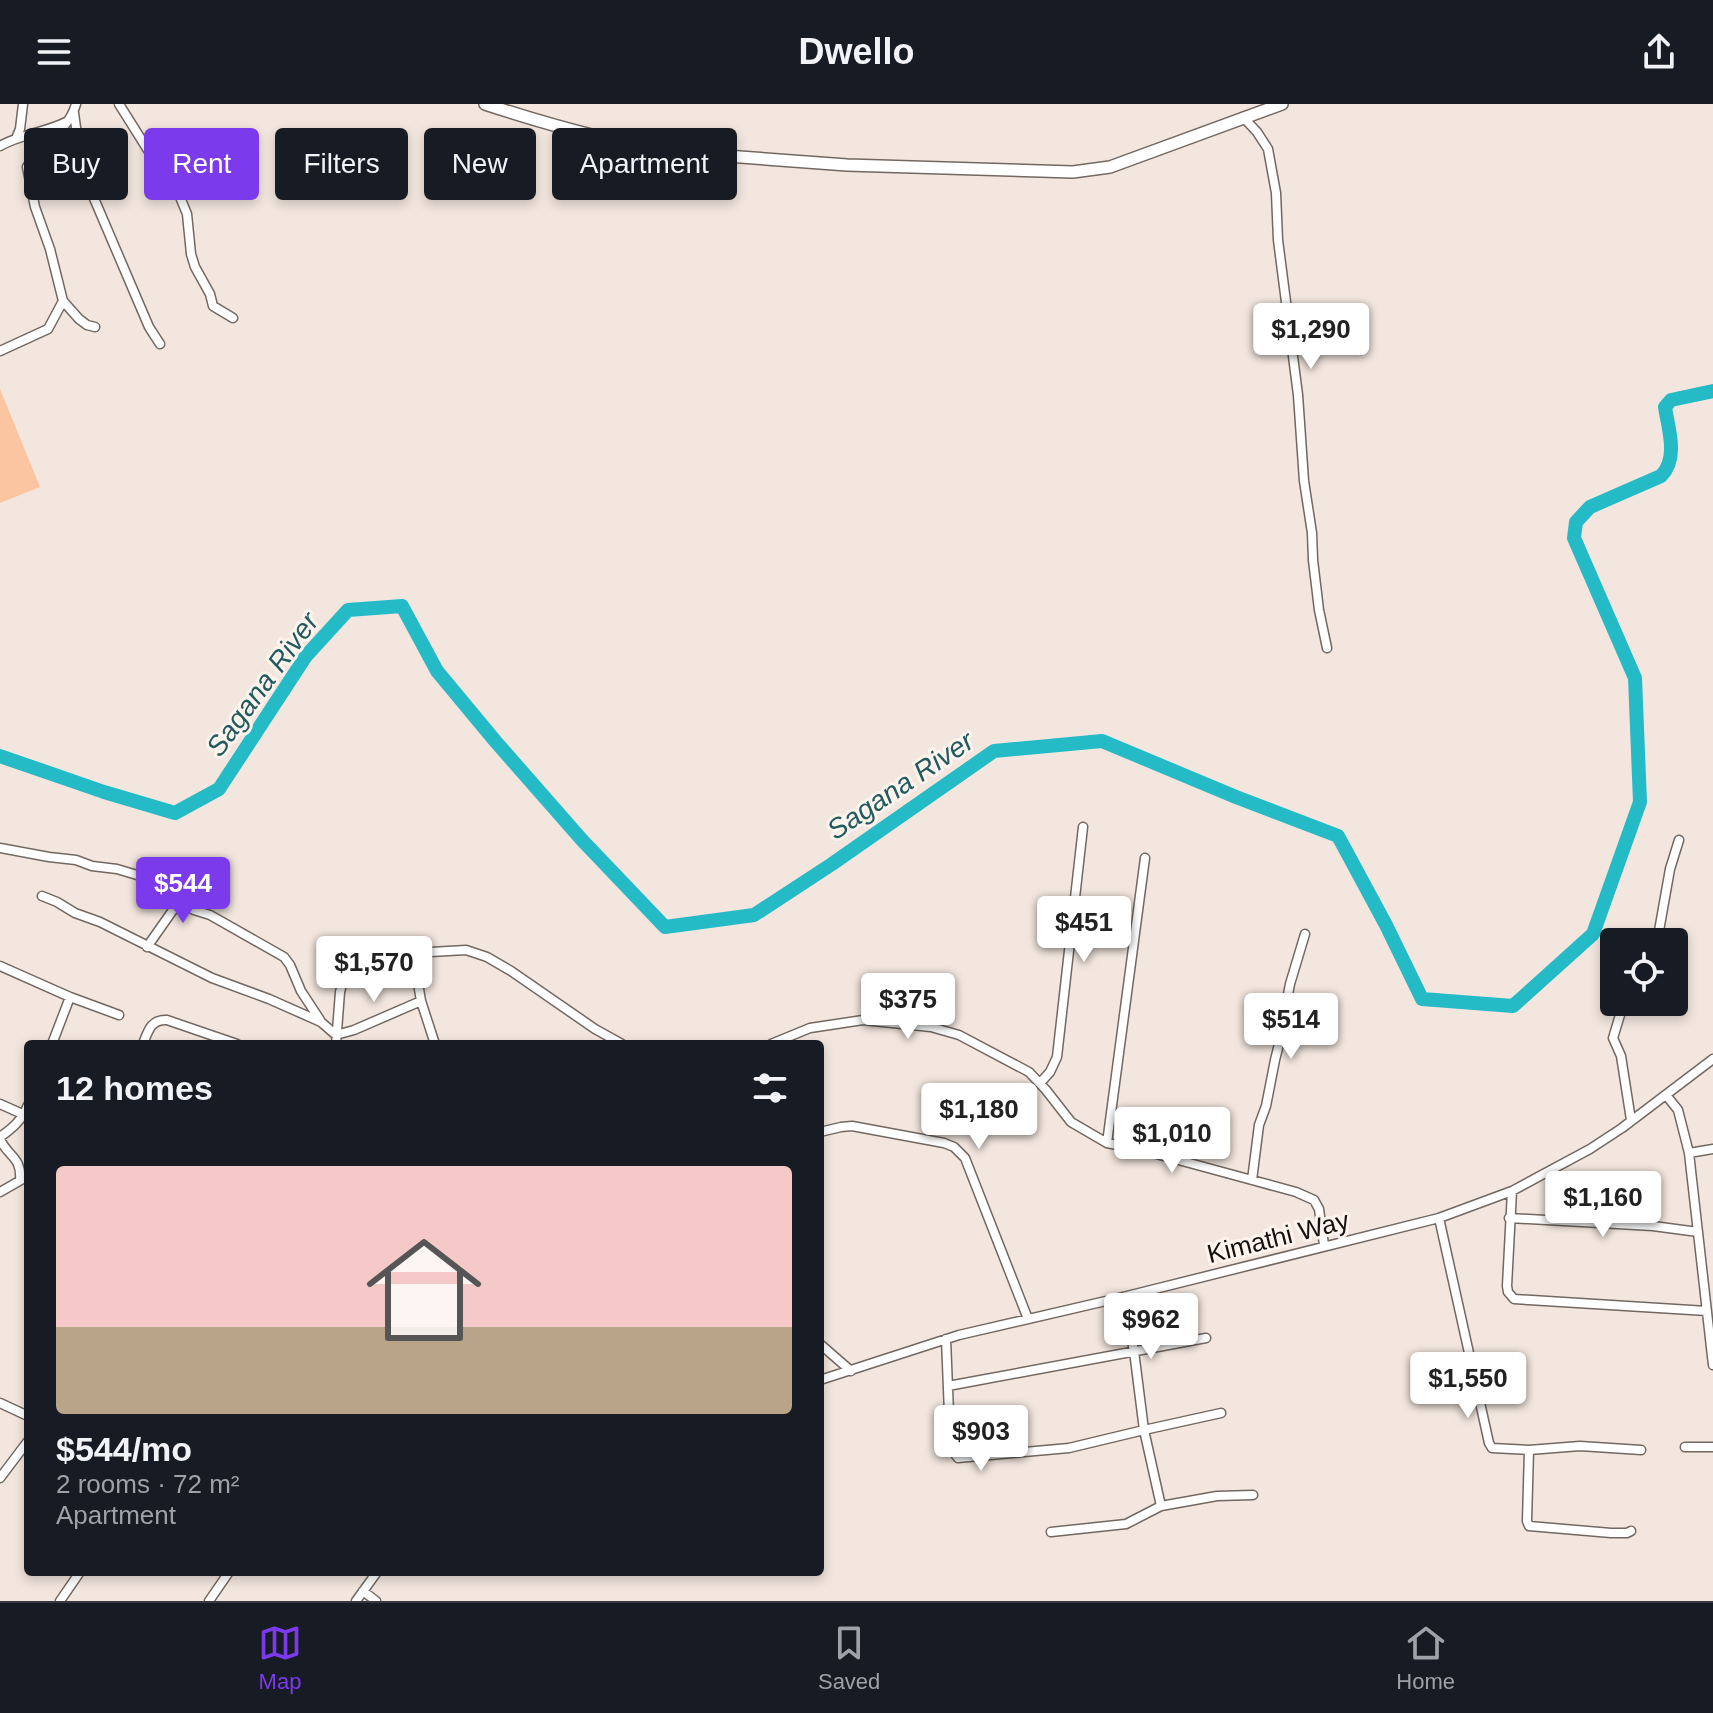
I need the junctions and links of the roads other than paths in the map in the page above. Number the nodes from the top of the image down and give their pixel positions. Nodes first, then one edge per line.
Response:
1 (23, 104) edge
2 (119, 104) edge
3 (485, 104) edge
4 (1282, 104) edge
5 (502, 107) edge
6 (73, 112) edge
7 (1243, 117) junction
8 (17, 136) junction
9 (0, 146) edge
10 (63, 301) junction
11 (233, 318) dead end
12 (95, 327) dead end
13 (160, 344) dead end
14 (0, 351) edge
15 (1327, 648) dead end
16 (1083, 827) dead end
17 (1679, 840) dead end
18 (0, 848) edge
19 (1145, 858) dead end
20 (42, 896) dead end
21 (170, 896) junction
22 (1659, 928) edge
23 (1305, 934) dead end
24 (147, 947) junction
25 (413, 953) junction
26 (0, 966) edge
27 (70, 997) junction
28 (421, 1001) junction
29 (119, 1015) dead end
30 (1620, 1016) edge
31 (321, 1022) junction
32 (54, 1040) edge
33 (144, 1040) edge
34 (218, 1040) edge
35 (336, 1040) edge
36 (434, 1040) edge
37 (615, 1040) edge
38 (781, 1040) edge
39 (1713, 1059) edge
40 (1040, 1083) junction
41 (1666, 1095) junction
42 (0, 1104) edge
43 (24, 1111) edge
44 (24, 1116) edge
45 (1631, 1120) junction
46 (824, 1131) edge
47 (0, 1138) edge
48 (1107, 1143) junction
49 (1713, 1149) edge
50 (1689, 1153) junction
51 (24, 1178) edge
52 (1252, 1180) junction
53 (1512, 1191) junction
54 (0, 1192) edge
55 (1439, 1218) junction
56 (1509, 1218) junction
57 (1698, 1232) junction
58 (1324, 1245) junction
59 (1123, 1297) junction
60 (1707, 1311) junction
61 (1028, 1319) junction
62 (1206, 1338) dead end
63 (946, 1339) junction
64 (824, 1347) edge
65 (1134, 1351) junction
66 (1713, 1365) edge
67 (851, 1371) junction
68 (824, 1379) edge
69 (948, 1386) junction
70 (0, 1403) edge
71 (1221, 1413) dead end
72 (24, 1414) edge
73 (1144, 1430) junction
74 (24, 1446) edge
75 (1685, 1447) dead end
76 (1713, 1447) edge
77 (1529, 1450) junction
78 (1641, 1450) dead end
79 (0, 1478) edge
80 (1253, 1495) dead end
81 (1161, 1506) junction
82 (1631, 1531) dead end
83 (1051, 1532) dead end
84 (77, 1576) edge
85 (226, 1576) edge
86 (374, 1576) edge
87 (363, 1591) junction
88 (60, 1601) edge
89 (209, 1601) edge
90 (356, 1601) edge
91 (376, 1601) edge

1 - 8 street
2 - 11 street
3 - 5 main road
4 - 7 main road
5 - 7 main road
6 - 8 street
6 - 10 street
6 - 13 street
7 - 15 street
8 - 9 street
10 - 12 street
10 - 14 street
16 - 40 street
17 - 22 street
18 - 21 street
19 - 48 street
20 - 24 street
21 - 24 street
21 - 31 street
23 - 52 street
24 - 31 street
25 - 28 street
25 - 35 street
25 - 37 street
26 - 27 street
27 - 29 street
27 - 32 street
28 - 35 street
28 - 36 street
30 - 45 street
31 - 35 street
33 - 34 street
38 - 40 street
39 - 41 street, Kimathi Way
40 - 48 street
41 - 45 street, Kimathi Way
41 - 50 street
42 - 43 street
44 - 47 street
45 - 53 street, Kimathi Way
46 - 61 street
47 - 51 street
48 - 52 street
49 - 50 street
50 - 57 street
51 - 54 street
52 - 58 street
53 - 55 street, Kimathi Way
53 - 56 street
55 - 58 street, Kimathi Way
55 - 77 street
56 - 57 street
56 - 60 street
57 - 60 street
58 - 59 street, Kimathi Way
59 - 61 street, Kimathi Way
59 - 65 street
60 - 66 street
61 - 63 street, Kimathi Way
62 - 65 street
63 - 67 street, Kimathi Way
63 - 69 street
64 - 67 street
65 - 69 street
65 - 73 street
67 - 68 street, Kimathi Way
69 - 73 street
70 - 72 street
71 - 73 street
73 - 81 street
74 - 79 street
75 - 76 street
77 - 78 street
77 - 82 street
80 - 81 street
81 - 83 street
84 - 88 street
85 - 89 street
86 - 87 street
87 - 90 street
87 - 91 street

